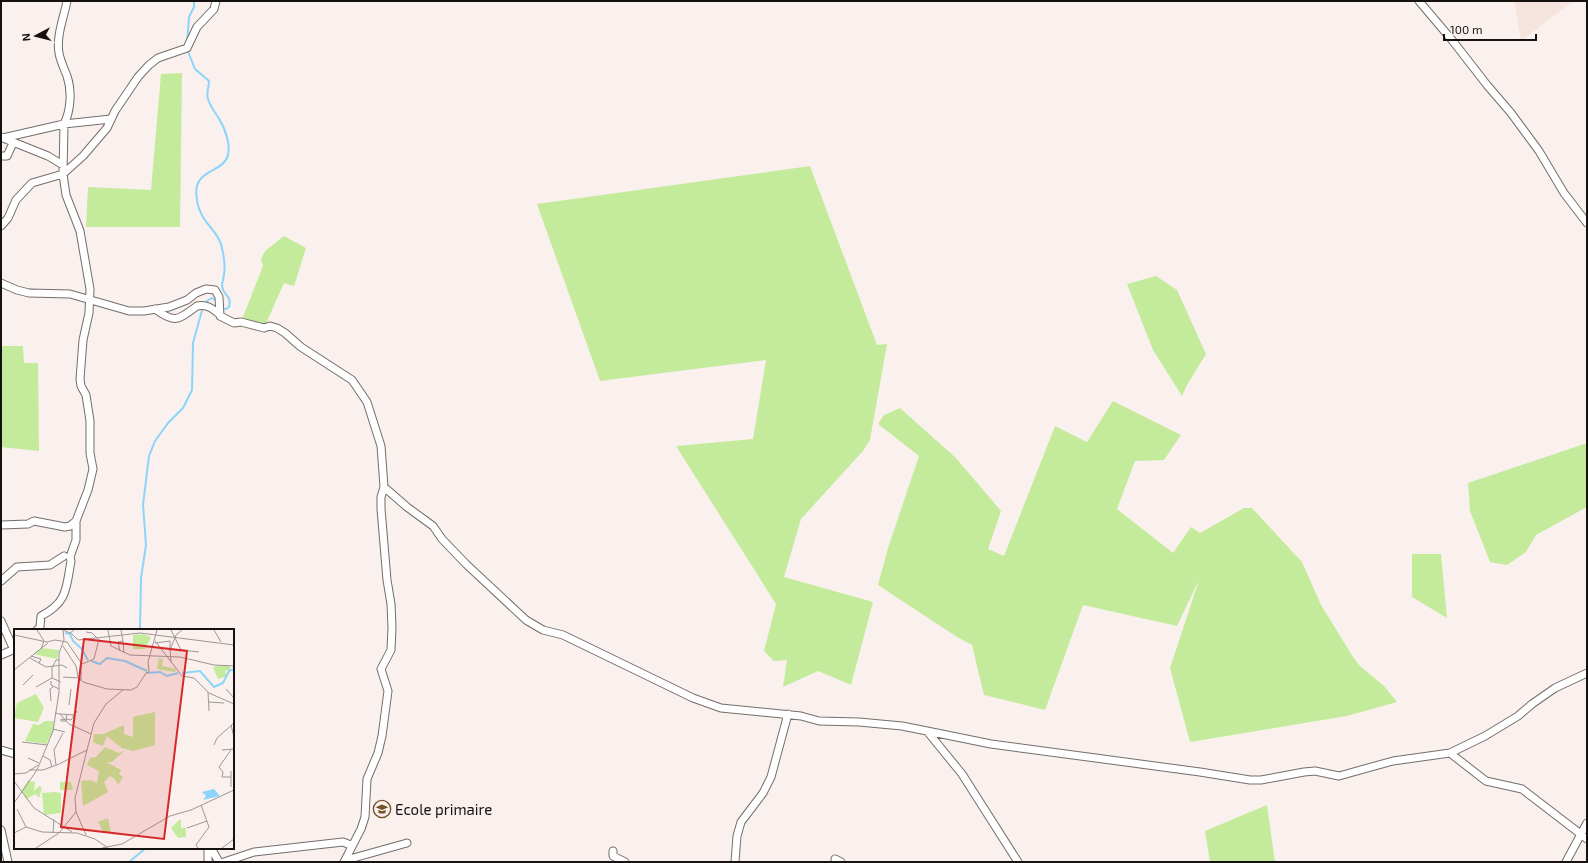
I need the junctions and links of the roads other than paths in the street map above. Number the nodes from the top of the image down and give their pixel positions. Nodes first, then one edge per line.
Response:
1 (67, 1) edge
2 (216, 1) edge
3 (1419, 1) edge
4 (111, 119) junction
5 (64, 124) junction
6 (2, 138) edge
7 (13, 143) junction
8 (1, 156) edge
9 (63, 165) junction
10 (63, 174) junction
11 (1587, 223) edge
12 (1, 226) edge
13 (1, 283) edge
14 (88, 298) junction
15 (155, 309) junction
16 (218, 313) junction
17 (384, 487) junction
18 (76, 521) junction
19 (1, 525) edge
20 (64, 556) dead end
21 (1, 581) edge
22 (1, 621) edge
23 (38, 629) edge
24 (14, 649) edge
25 (1, 655) edge
26 (1587, 673) edge
27 (788, 714) junction
28 (927, 731) junction
29 (1, 750) edge
30 (1450, 753) junction
31 (14, 754) edge
32 (1587, 823) edge
33 (1, 830) edge
34 (1580, 834) junction
35 (1587, 839) edge
36 (407, 843) dead end
37 (2, 845) edge
38 (352, 846) junction
39 (208, 849) edge
40 (212, 849) edge
41 (612, 851) dead end
42 (345, 861) edge
43 (8, 862) edge
44 (208, 862) edge
45 (219, 862) edge
46 (224, 862) edge
47 (625, 862) edge
48 (735, 862) edge
49 (1018, 862) edge
50 (1566, 862) edge

1 - 5 street
2 - 4 street
3 - 11 street
4 - 5 street
4 - 10 street
5 - 6 street
5 - 9 street
6 - 7 street
7 - 8 street
7 - 9 street
9 - 10 street
10 - 12 street
10 - 14 street
13 - 14 street
14 - 15 street
14 - 18 street
15 - 16 street
15 - 16 street
16 - 17 street
17 - 27 street
17 - 38 street
18 - 19 street
18 - 23 street
20 - 21 street
22 - 24 street
24 - 25 street
26 - 30 street
27 - 28 street
27 - 48 street
28 - 30 street
28 - 49 street
29 - 31 street
30 - 34 street
32 - 34 street
33 - 37 street
34 - 35 street
34 - 50 street
36 - 42 street
37 - 43 street
38 - 42 street
38 - 46 street
39 - 44 street
40 - 45 street
41 - 47 street

